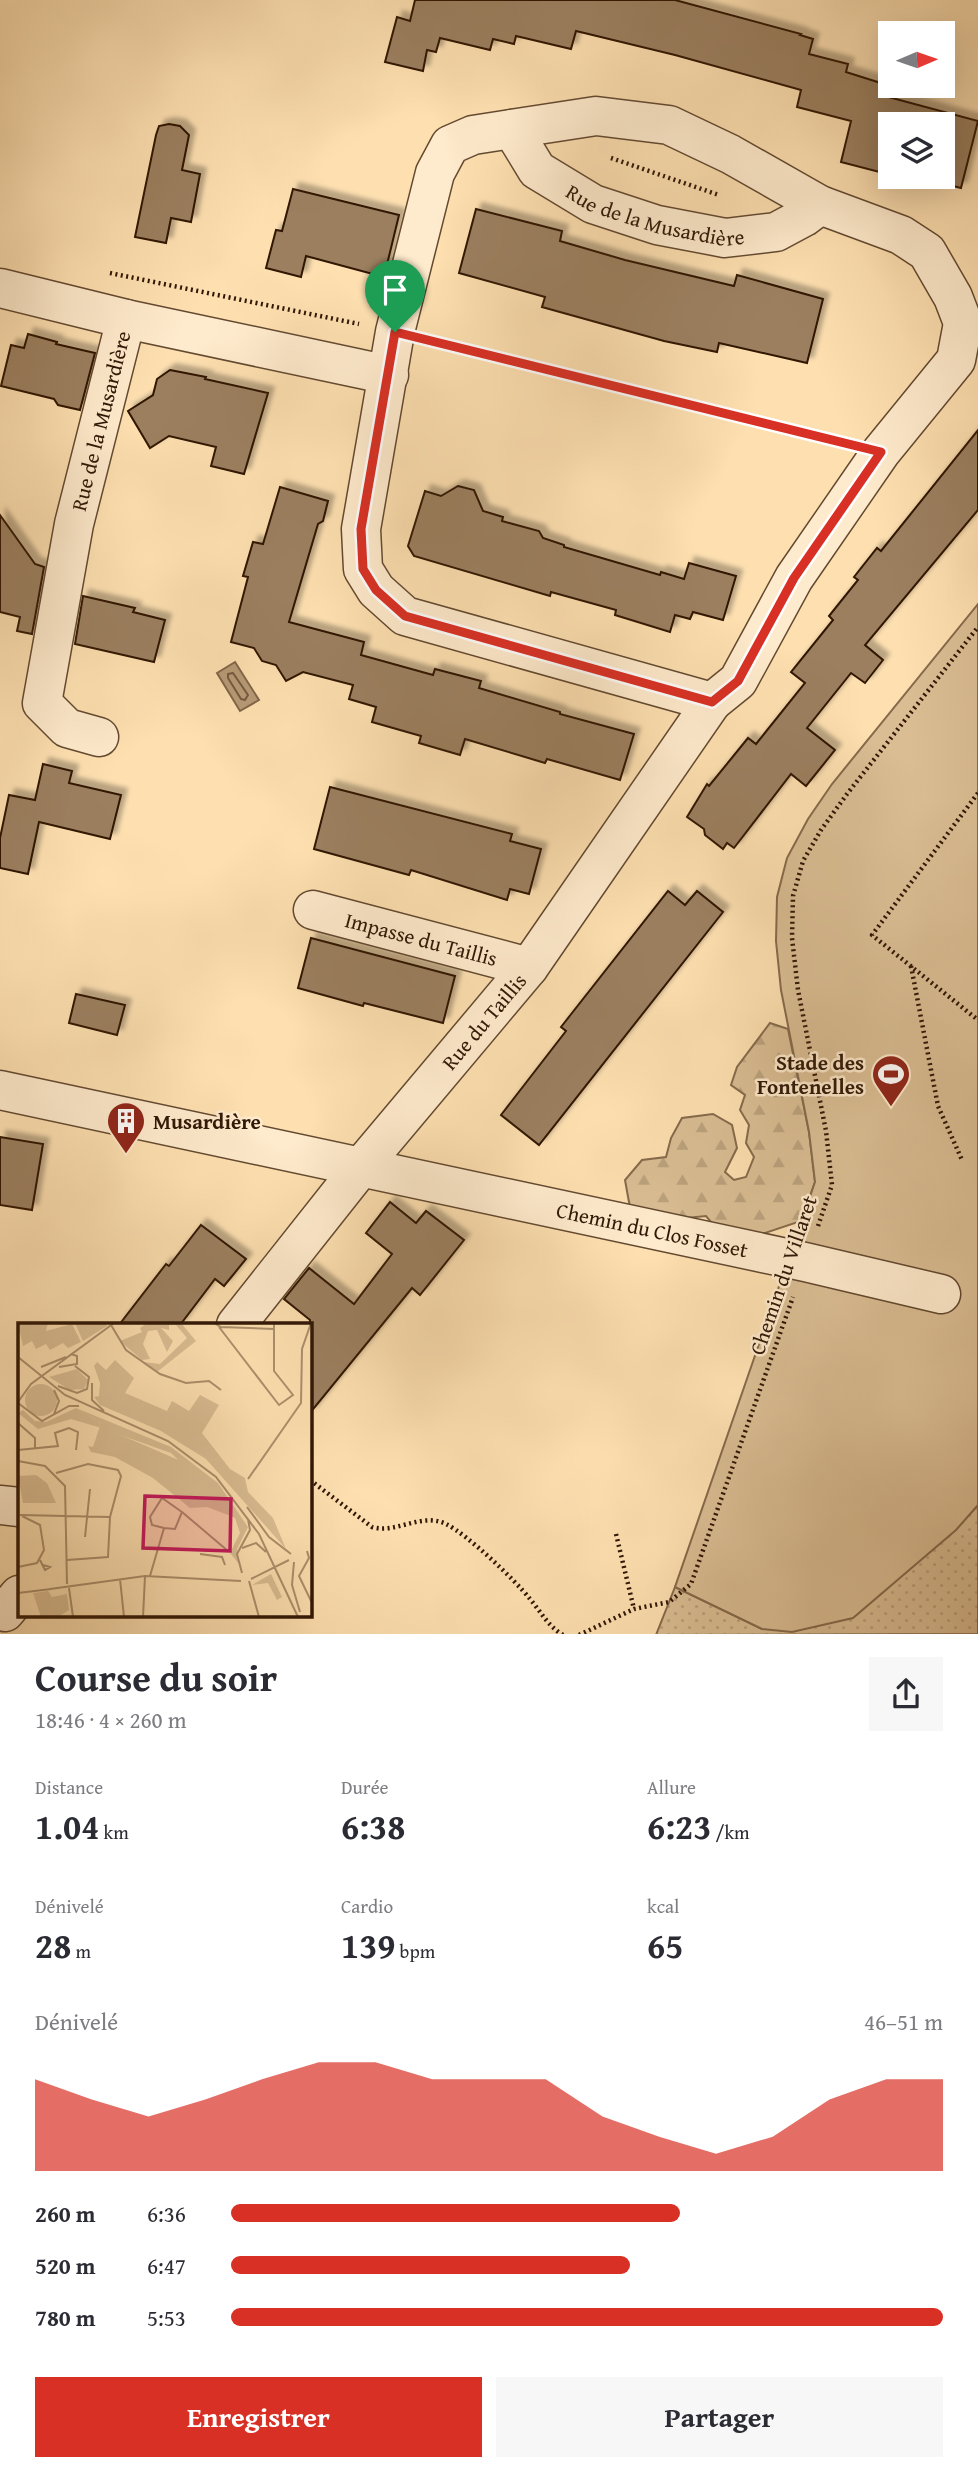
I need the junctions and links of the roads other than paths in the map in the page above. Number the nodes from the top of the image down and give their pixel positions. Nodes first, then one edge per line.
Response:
1 (512, 129) junction
2 (820, 205) junction
3 (0, 288) edge
4 (126, 319) junction
5 (389, 375) junction
6 (712, 702) junction
7 (99, 737) dead end
8 (313, 910) dead end
9 (529, 967) junction
10 (0, 1090) edge
11 (362, 1167) junction
12 (941, 1294) dead end
13 (238, 1323) edge
14 (0, 1505) edge
15 (18, 1507) edge

1 - 2 street
1 - 2 street, Rue de la Musardière
1 - 5 street
2 - 6 street
3 - 4 street, Rue de la Musardière
4 - 5 street, Rue de la Musardière
4 - 7 street, Rue de la Musardière
5 - 6 street
6 - 9 street, Rue du Taillis
8 - 9 street, Impasse du Taillis
9 - 11 street, Rue du Taillis
10 - 11 street, Chemin du Clos Fosset
11 - 12 street, Chemin du Clos Fosset
11 - 13 street, Rue du Taillis
14 - 15 street

